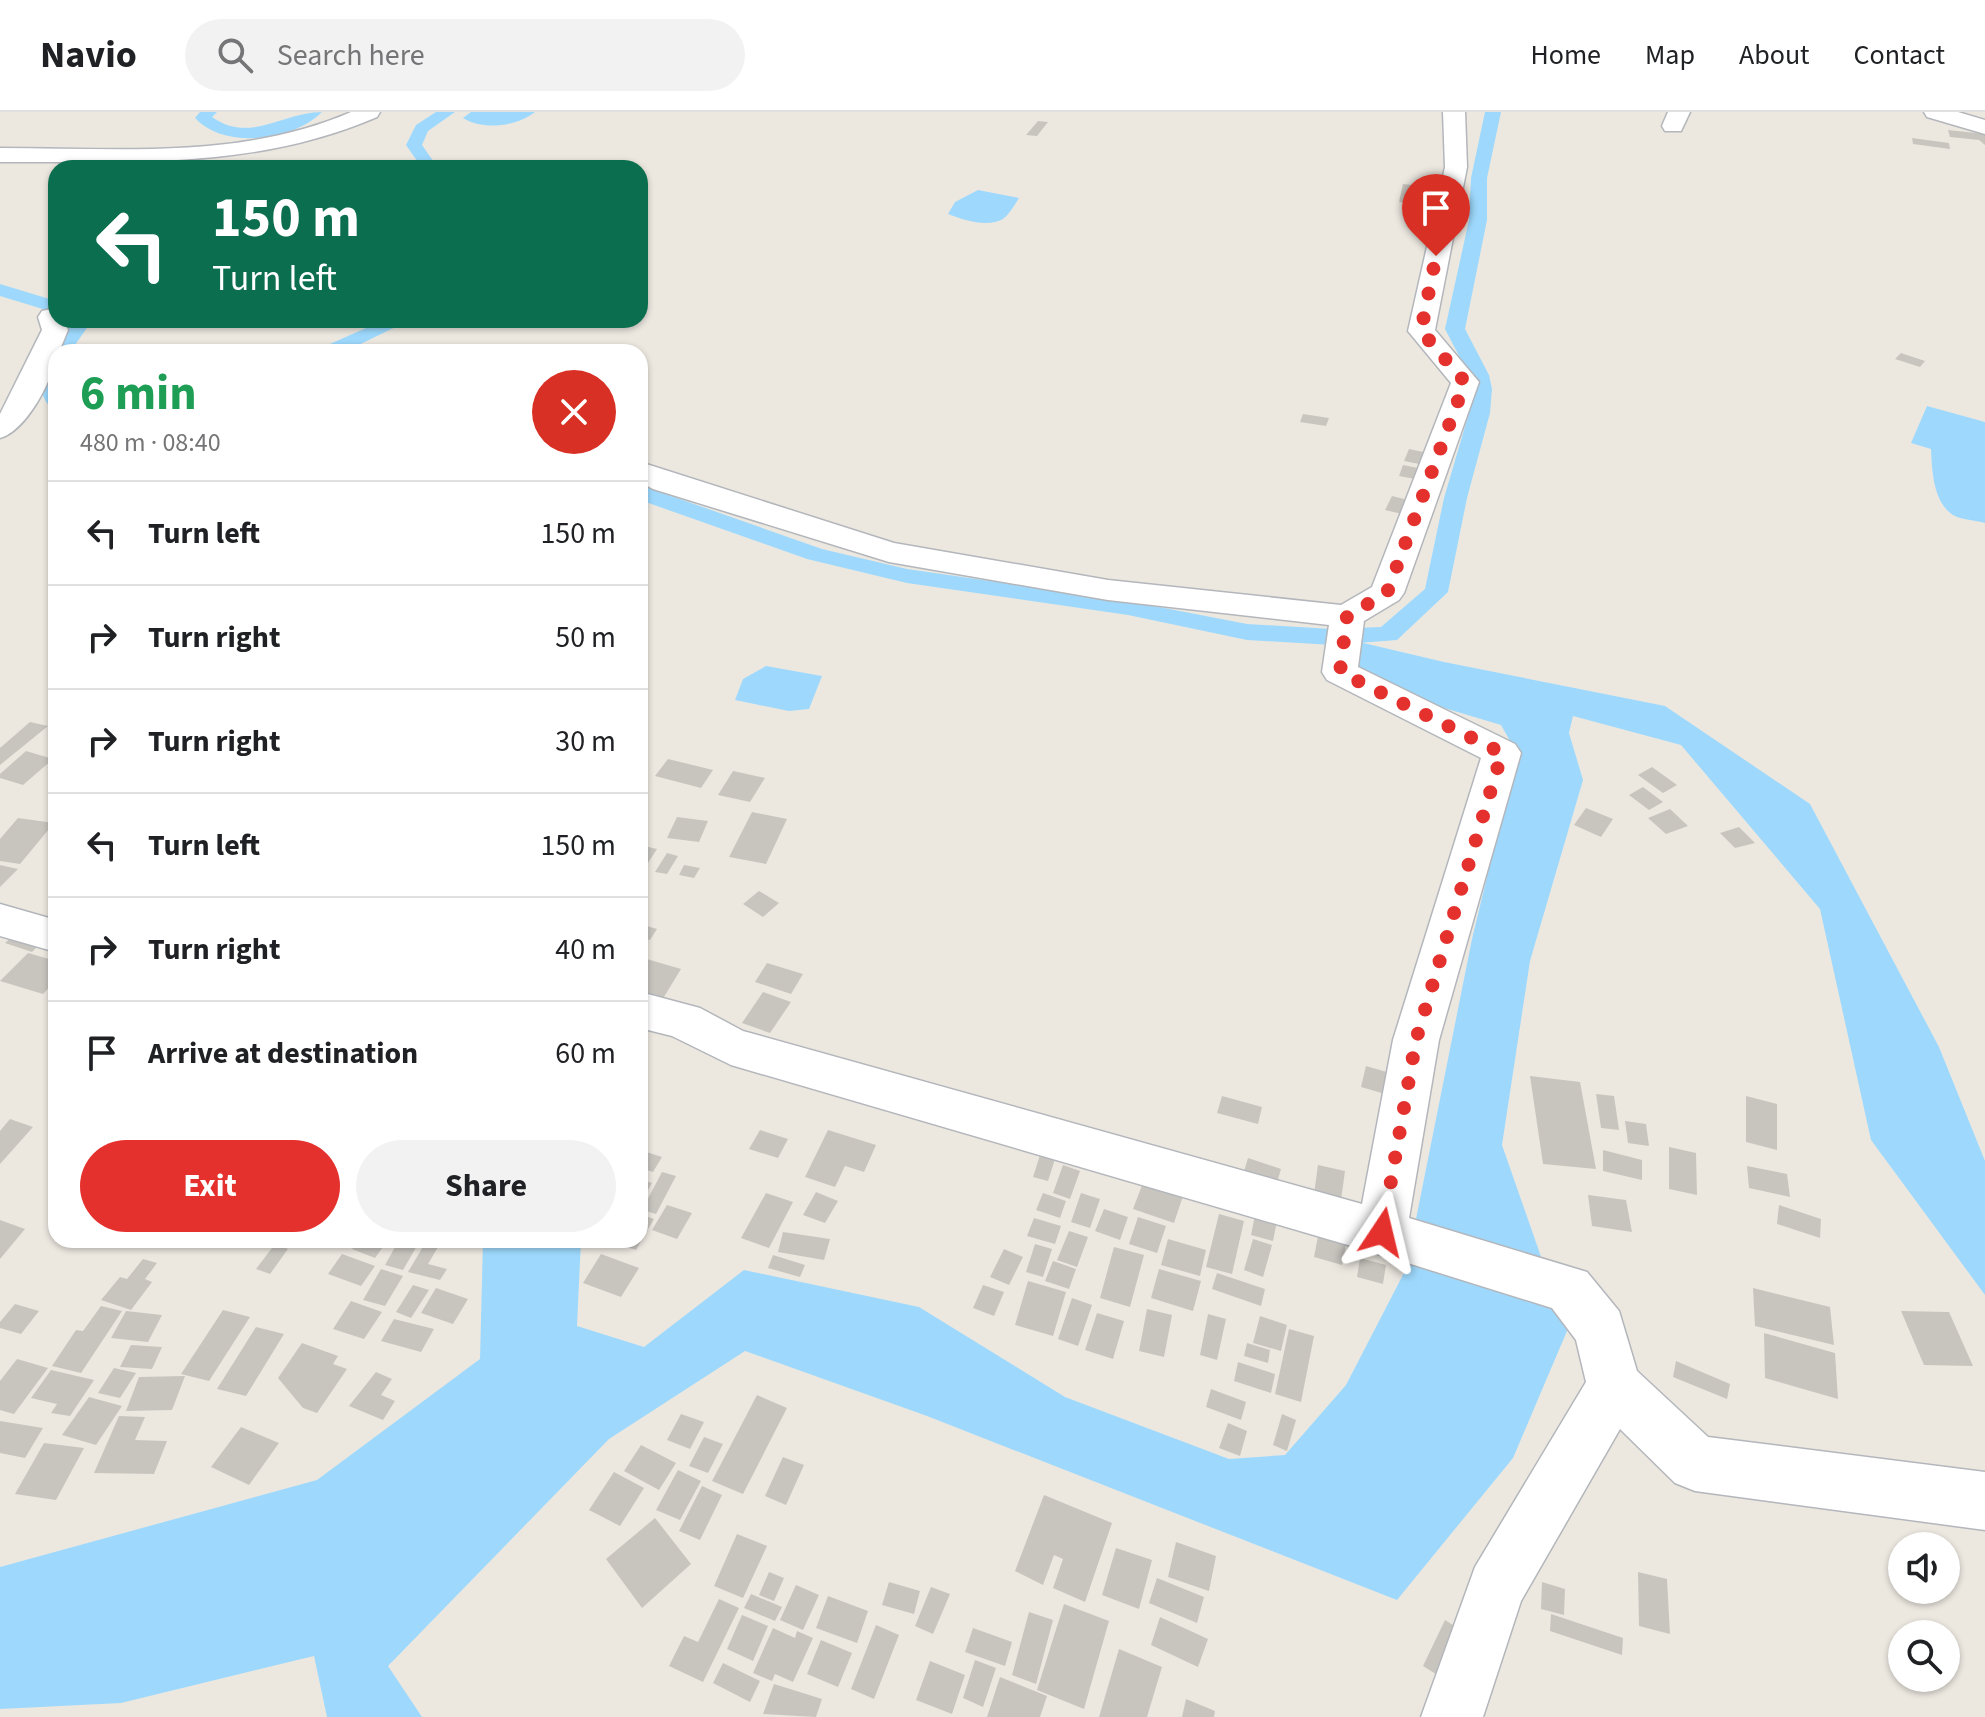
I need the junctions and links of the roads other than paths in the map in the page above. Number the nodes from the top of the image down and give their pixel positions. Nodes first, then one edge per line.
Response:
1 (369, 112) edge
2 (1454, 112) edge
3 (1935, 112) edge
4 (1985, 127) edge
5 (0, 155) edge
6 (48, 345) edge
7 (0, 429) edge
8 (648, 475) edge
9 (1347, 616) junction
10 (0, 920) edge
11 (48, 934) edge
12 (648, 1012) edge
13 (1382, 1232) junction
14 (1614, 1386) junction
15 (1985, 1501) edge
16 (1452, 1717) edge

1 - 5 street
2 - 9 street
3 - 4 street
6 - 7 street
8 - 9 street
9 - 13 street
10 - 11 street
12 - 13 street
13 - 14 street
14 - 15 street
14 - 16 street

